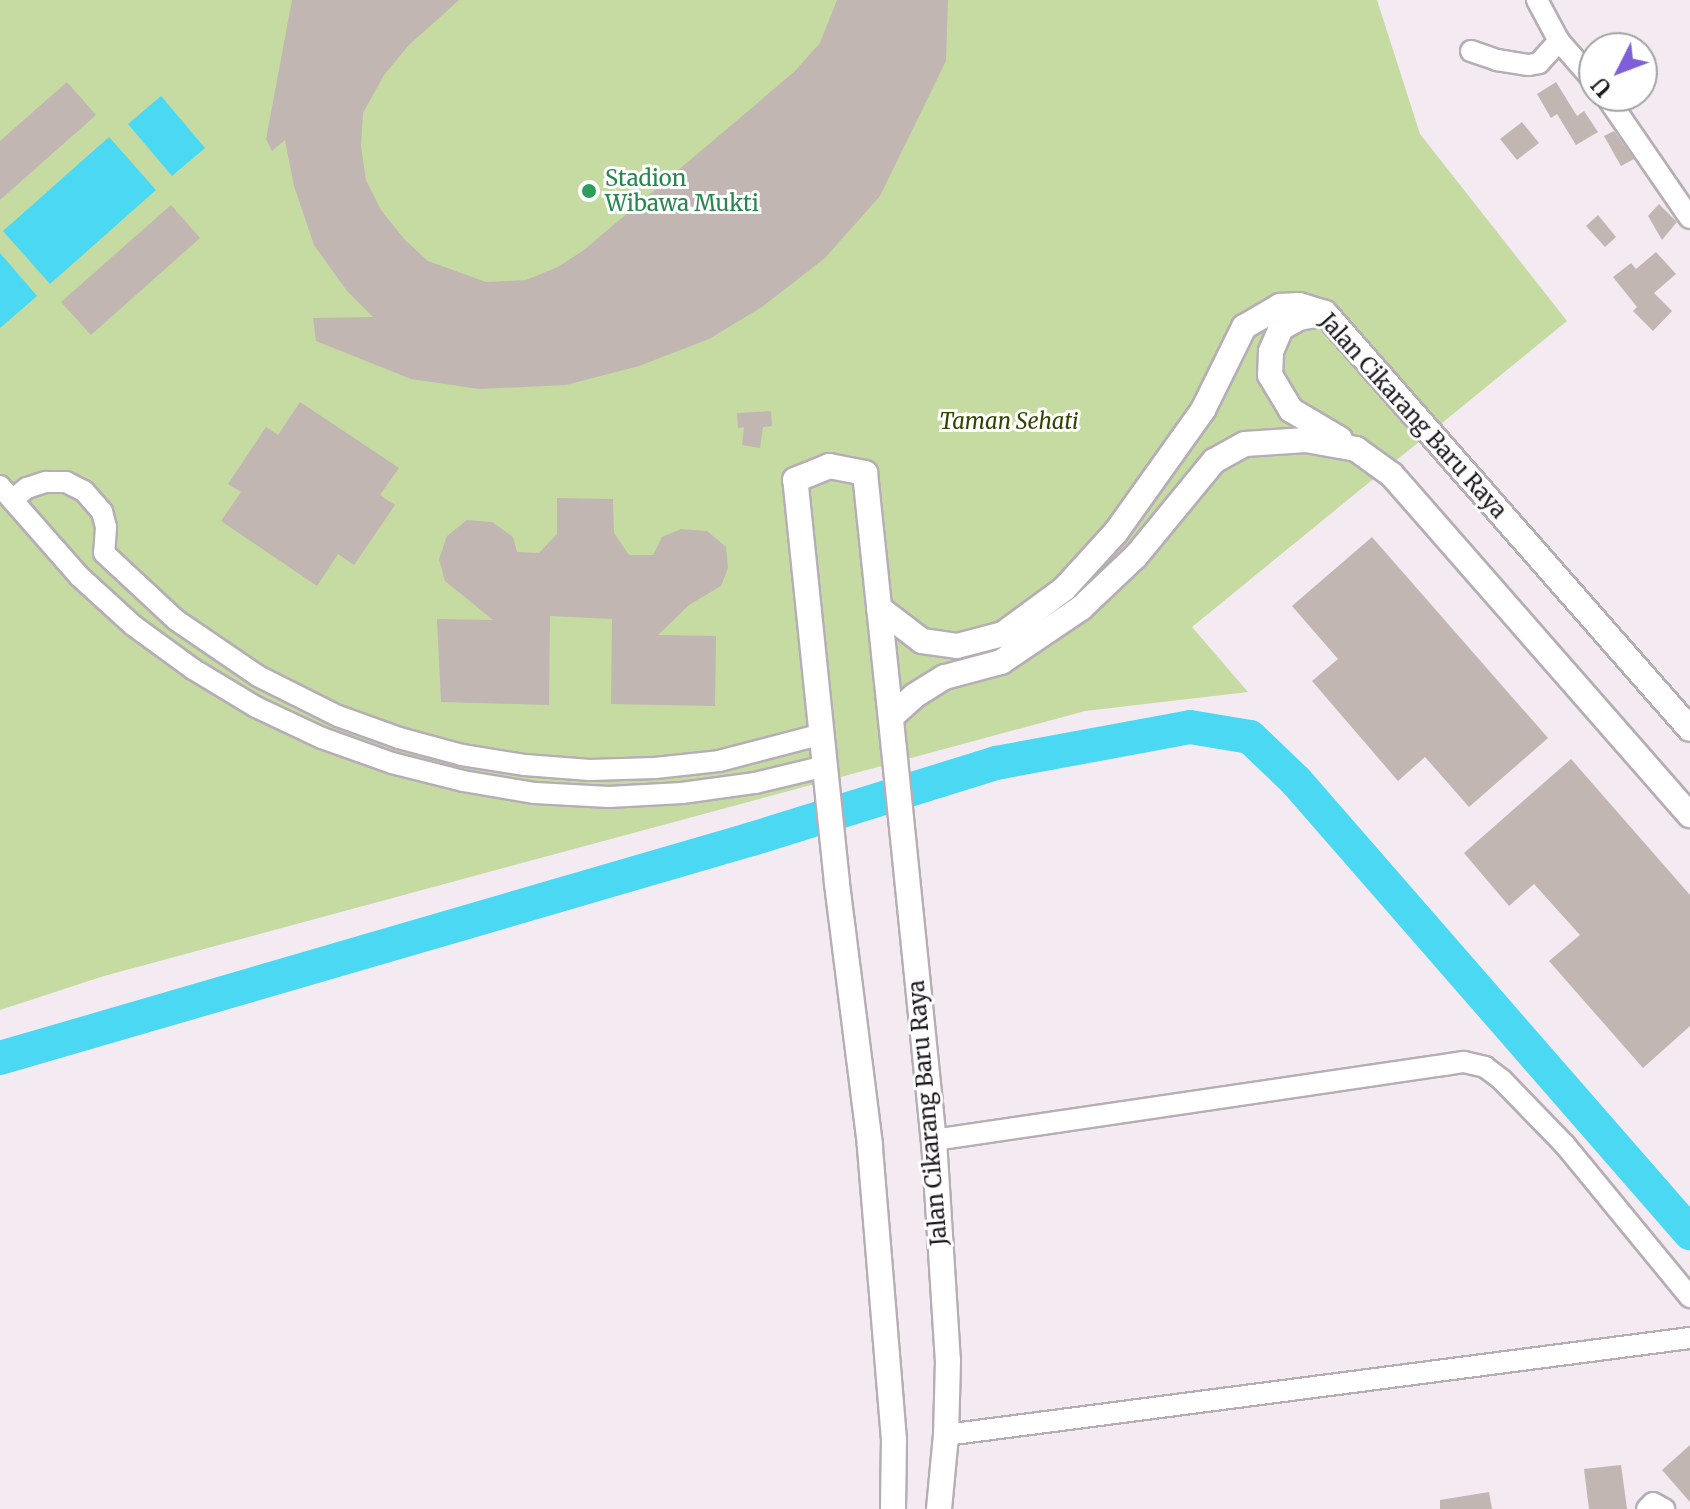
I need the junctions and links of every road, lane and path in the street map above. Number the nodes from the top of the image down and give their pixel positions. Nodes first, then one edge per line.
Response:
1 (1537, 0) edge
2 (1559, 41) junction
3 (1471, 51) dead end
4 (1578, 63) edge
5 (1617, 112) edge
6 (1690, 218) edge
7 (1325, 313) junction
8 (1356, 449) junction
9 (6, 493) edge
10 (104, 553) junction
11 (79, 576) junction
12 (879, 608) junction
13 (891, 717) junction
14 (1690, 729) edge
15 (823, 734) junction
16 (826, 766) junction
17 (1690, 815) edge
18 (934, 1140) junction
19 (1690, 1297) edge
20 (1690, 1338) edge
21 (946, 1435) junction
22 (893, 1509) edge
23 (939, 1509) edge
24 (1647, 1509) edge
25 (1664, 1509) edge

1 - 2 street
2 - 3 street
2 - 4 street
5 - 6 street
7 - 8 main road
7 - 12 main road, Jalan Cikarang Baru Raya
7 - 14 main road, Jalan Cikarang Baru Raya
8 - 13 main road
8 - 17 main road
9 - 10 street
9 - 11 street
10 - 11 street
10 - 15 street
11 - 16 street
12 - 13 main road, Jalan Cikarang Baru Raya
12 - 15 main road, Jalan Cikarang Baru Raya
13 - 18 main road, Jalan Cikarang Baru Raya
15 - 16 main road, Jalan Cikarang Baru Raya
16 - 22 main road, Jalan Cikarang Baru Raya
18 - 19 street
18 - 21 main road, Jalan Cikarang Baru Raya
20 - 21 street
21 - 23 main road, Jalan Cikarang Baru Raya
24 - 25 street

